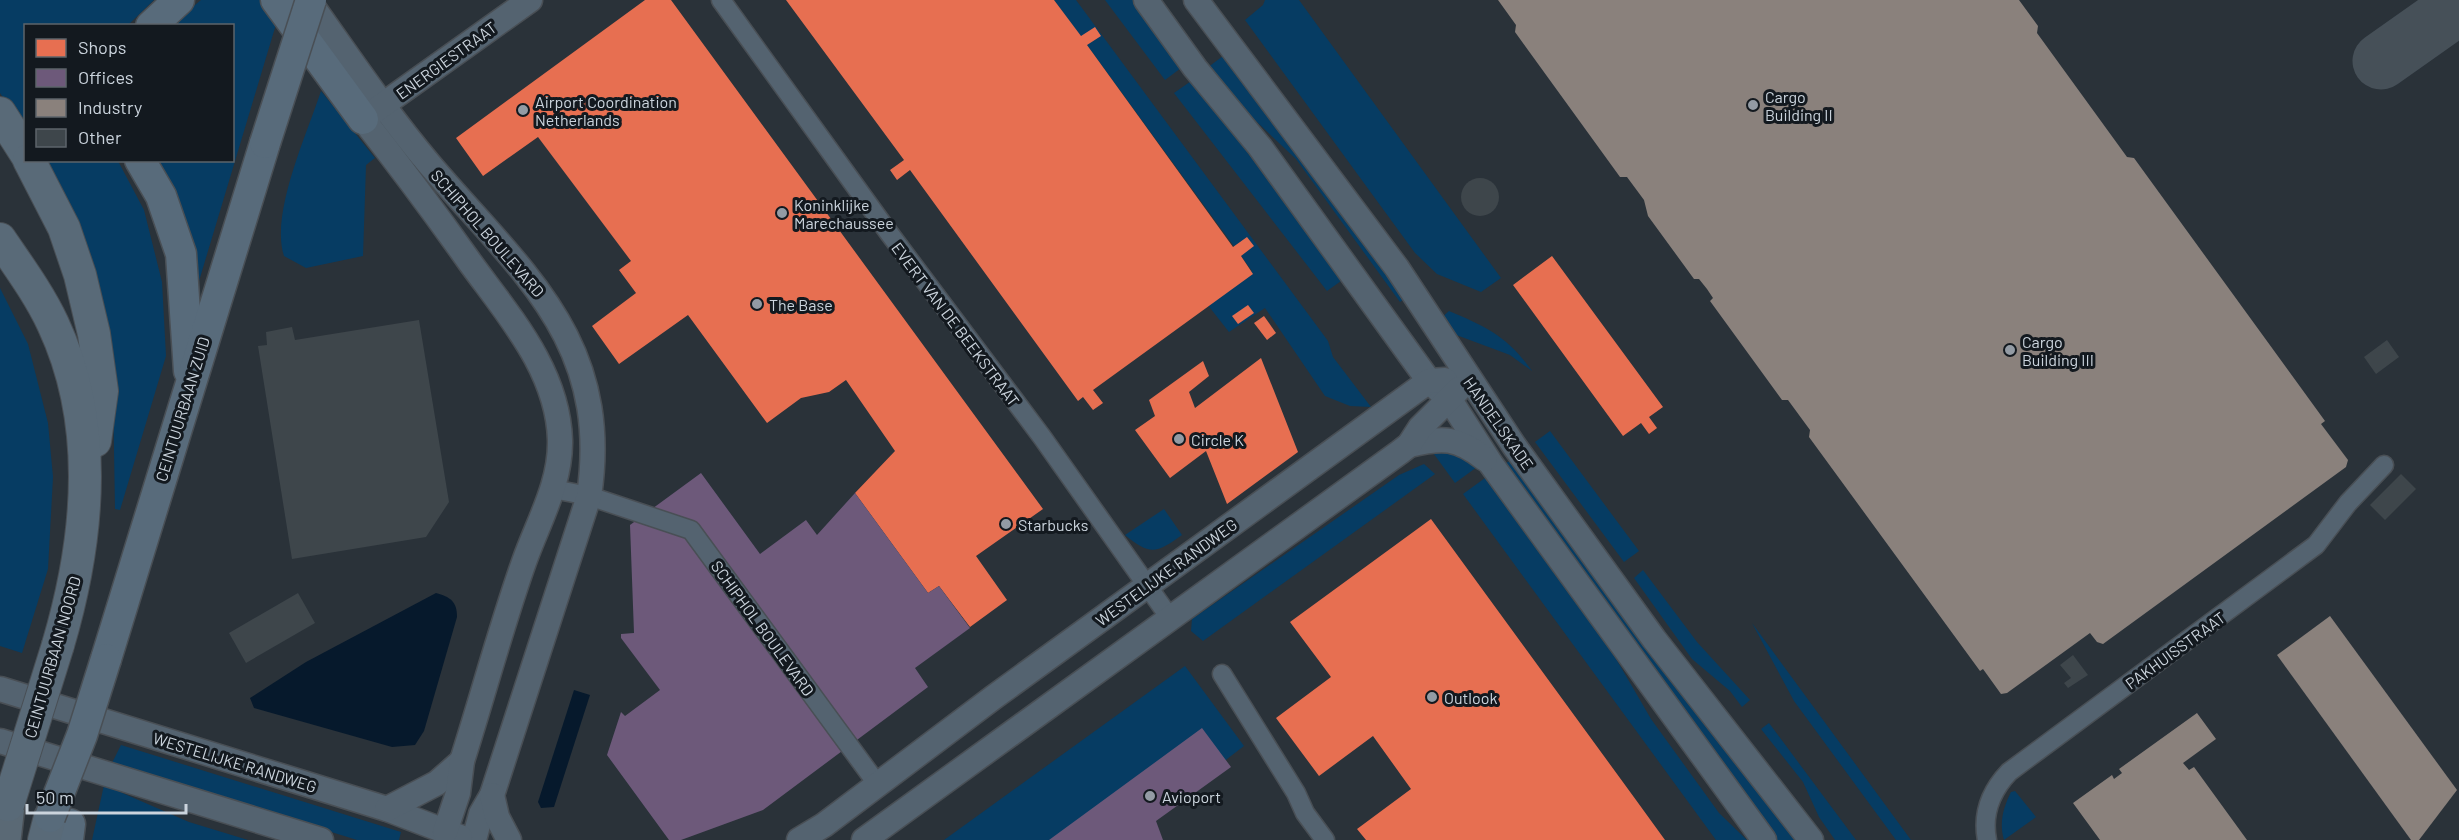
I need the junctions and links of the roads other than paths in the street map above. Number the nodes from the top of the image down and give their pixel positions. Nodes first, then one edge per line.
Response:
1 (179, 0) edge
2 (276, 0) edge
3 (530, 0) edge
4 (721, 0) edge
5 (1196, 0) edge
6 (1156, 3) edge
7 (311, 5) edge
8 (152, 24) edge
9 (374, 112) junction
10 (0, 113) edge
11 (24, 151) edge
12 (30, 162) edge
13 (141, 162) edge
14 (0, 239) edge
15 (1468, 378) junction
16 (1429, 381) junction
17 (190, 382) junction
18 (1450, 400) junction
19 (1409, 445) junction
20 (1491, 464) junction
21 (2384, 465) dead end
22 (553, 489) junction
23 (589, 496) junction
24 (85, 507) junction
25 (1148, 586) junction
26 (1170, 618) junction
27 (1222, 674) dead end
28 (0, 689) edge
29 (0, 741) edge
30 (462, 761) junction
31 (878, 784) junction
32 (492, 795) junction
33 (387, 809) junction
34 (4, 810) edge
35 (58, 830) edge
36 (446, 836) edge
37 (4, 840) edge
38 (321, 840) edge
39 (468, 840) edge
40 (474, 840) edge
41 (509, 840) edge
42 (799, 840) edge
43 (864, 840) edge
44 (1325, 840) edge
45 (1764, 840) edge
46 (1811, 840) edge
47 (1987, 840) edge

1 - 8 main road
2 - 9 main road
3 - 9 street, ENERGIESTRAAT
4 - 25 street, EVERT VAN DE BEEKSTRAAT
5 - 15 street, HANDELSKADE
6 - 16 street, HANDELSKADE
7 - 9 street, SCHIPHOL BOULEVARD
7 - 17 main road, CEINTUURBAAN ZUID, bridge
9 - 22 street, SCHIPHOL BOULEVARD
9 - 23 street, SCHIPHOL BOULEVARD
10 - 11 highway
12 - 24 highway
13 - 17 main road
14 - 24 highway, CEINTUURBAAN NOORD
15 - 16 street
15 - 18 street
15 - 46 street, HANDELSKADE
16 - 18 street, HANDELSKADE
16 - 25 street, WESTELIJKE RANDWEG
17 - 35 main road, CEINTUURBAAN ZUID, bridge
18 - 19 street
18 - 20 street, HANDELSKADE
19 - 20 street
19 - 26 street
20 - 45 street, HANDELSKADE
21 - 47 street, PAKHUISSTRAAT
22 - 23 street, SCHIPHOL BOULEVARD
22 - 30 street, SCHIPHOL BOULEVARD
23 - 31 street, SCHIPHOL BOULEVARD
23 - 32 street, SCHIPHOL BOULEVARD
24 - 34 highway, CEINTUURBAAN NOORD, bridge
25 - 26 street, EVERT VAN DE BEEKSTRAAT
25 - 31 street, WESTELIJKE RANDWEG
26 - 43 street
27 - 44 street
28 - 33 street, WESTELIJKE RANDWEG
29 - 38 street
30 - 33 street
30 - 36 street, SCHIPHOL BOULEVARD
31 - 42 street, WESTELIJKE RANDWEG
32 - 40 street, SCHIPHOL BOULEVARD
32 - 41 street
33 - 36 street, WESTELIJKE RANDWEG
34 - 37 highway
36 - 39 street, WESTELIJKE RANDWEG

